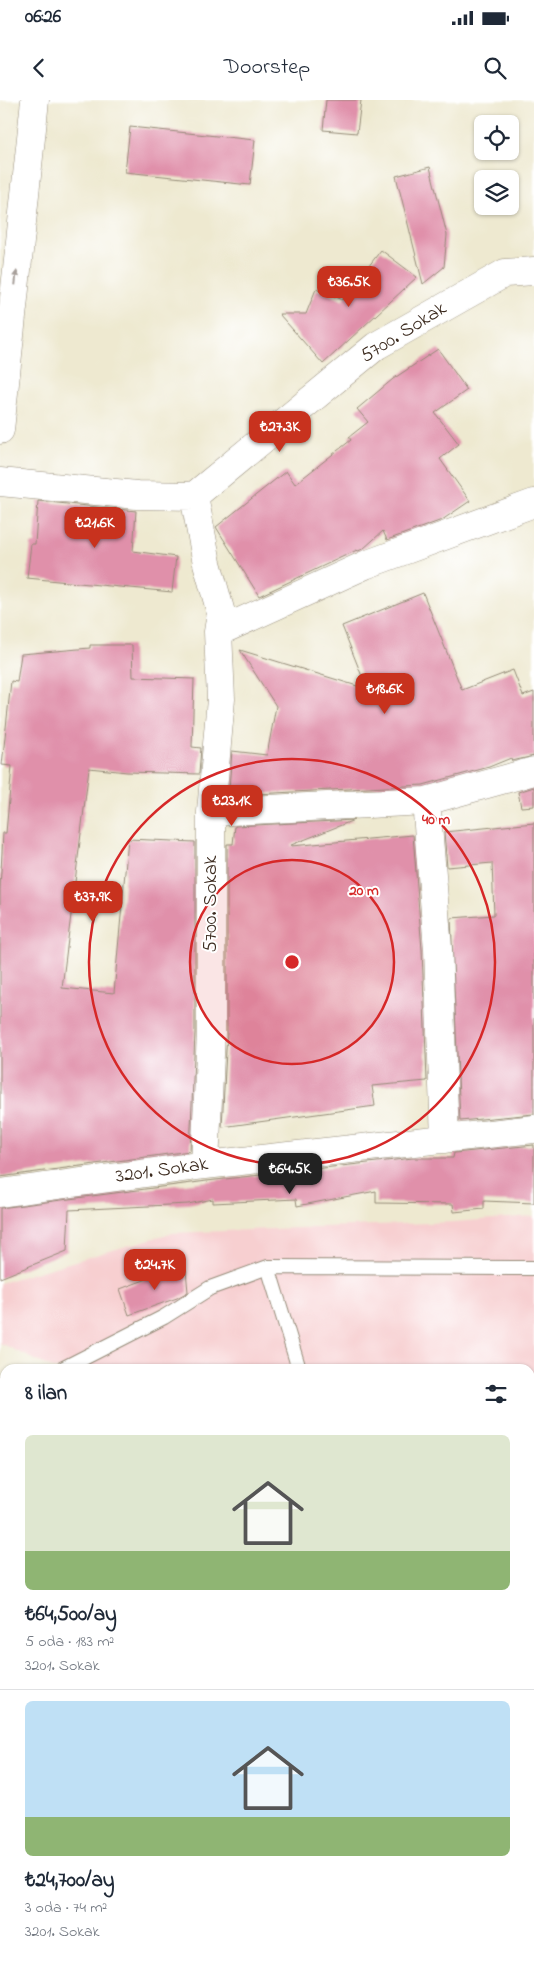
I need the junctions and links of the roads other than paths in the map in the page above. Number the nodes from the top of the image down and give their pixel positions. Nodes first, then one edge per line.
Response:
1 (35, 100) edge
2 (534, 271) edge
3 (0, 430) edge
4 (0, 482) edge
5 (194, 496) junction
6 (534, 503) edge
7 (218, 632) junction
8 (534, 771) edge
9 (426, 801) junction
10 (211, 812) junction
11 (534, 1129) edge
12 (445, 1139) junction
13 (206, 1165) junction
14 (0, 1193) edge
15 (268, 1267) junction
16 (532, 1271) edge
17 (72, 1364) edge
18 (297, 1364) edge

3 -> 1 street
2 - 5 street, 5700. Sokak
4 - 5 street
5 - 7 street, 5700. Sokak
6 - 7 street
7 - 10 street, 5700. Sokak
8 - 9 street
9 - 10 street
9 - 12 street
10 - 13 street, 5700. Sokak
11 - 12 street, 3201. Sokak
12 - 13 street, 3201. Sokak
13 - 14 street, 3201. Sokak
15 - 16 lane
15 - 17 lane
15 - 18 lane

